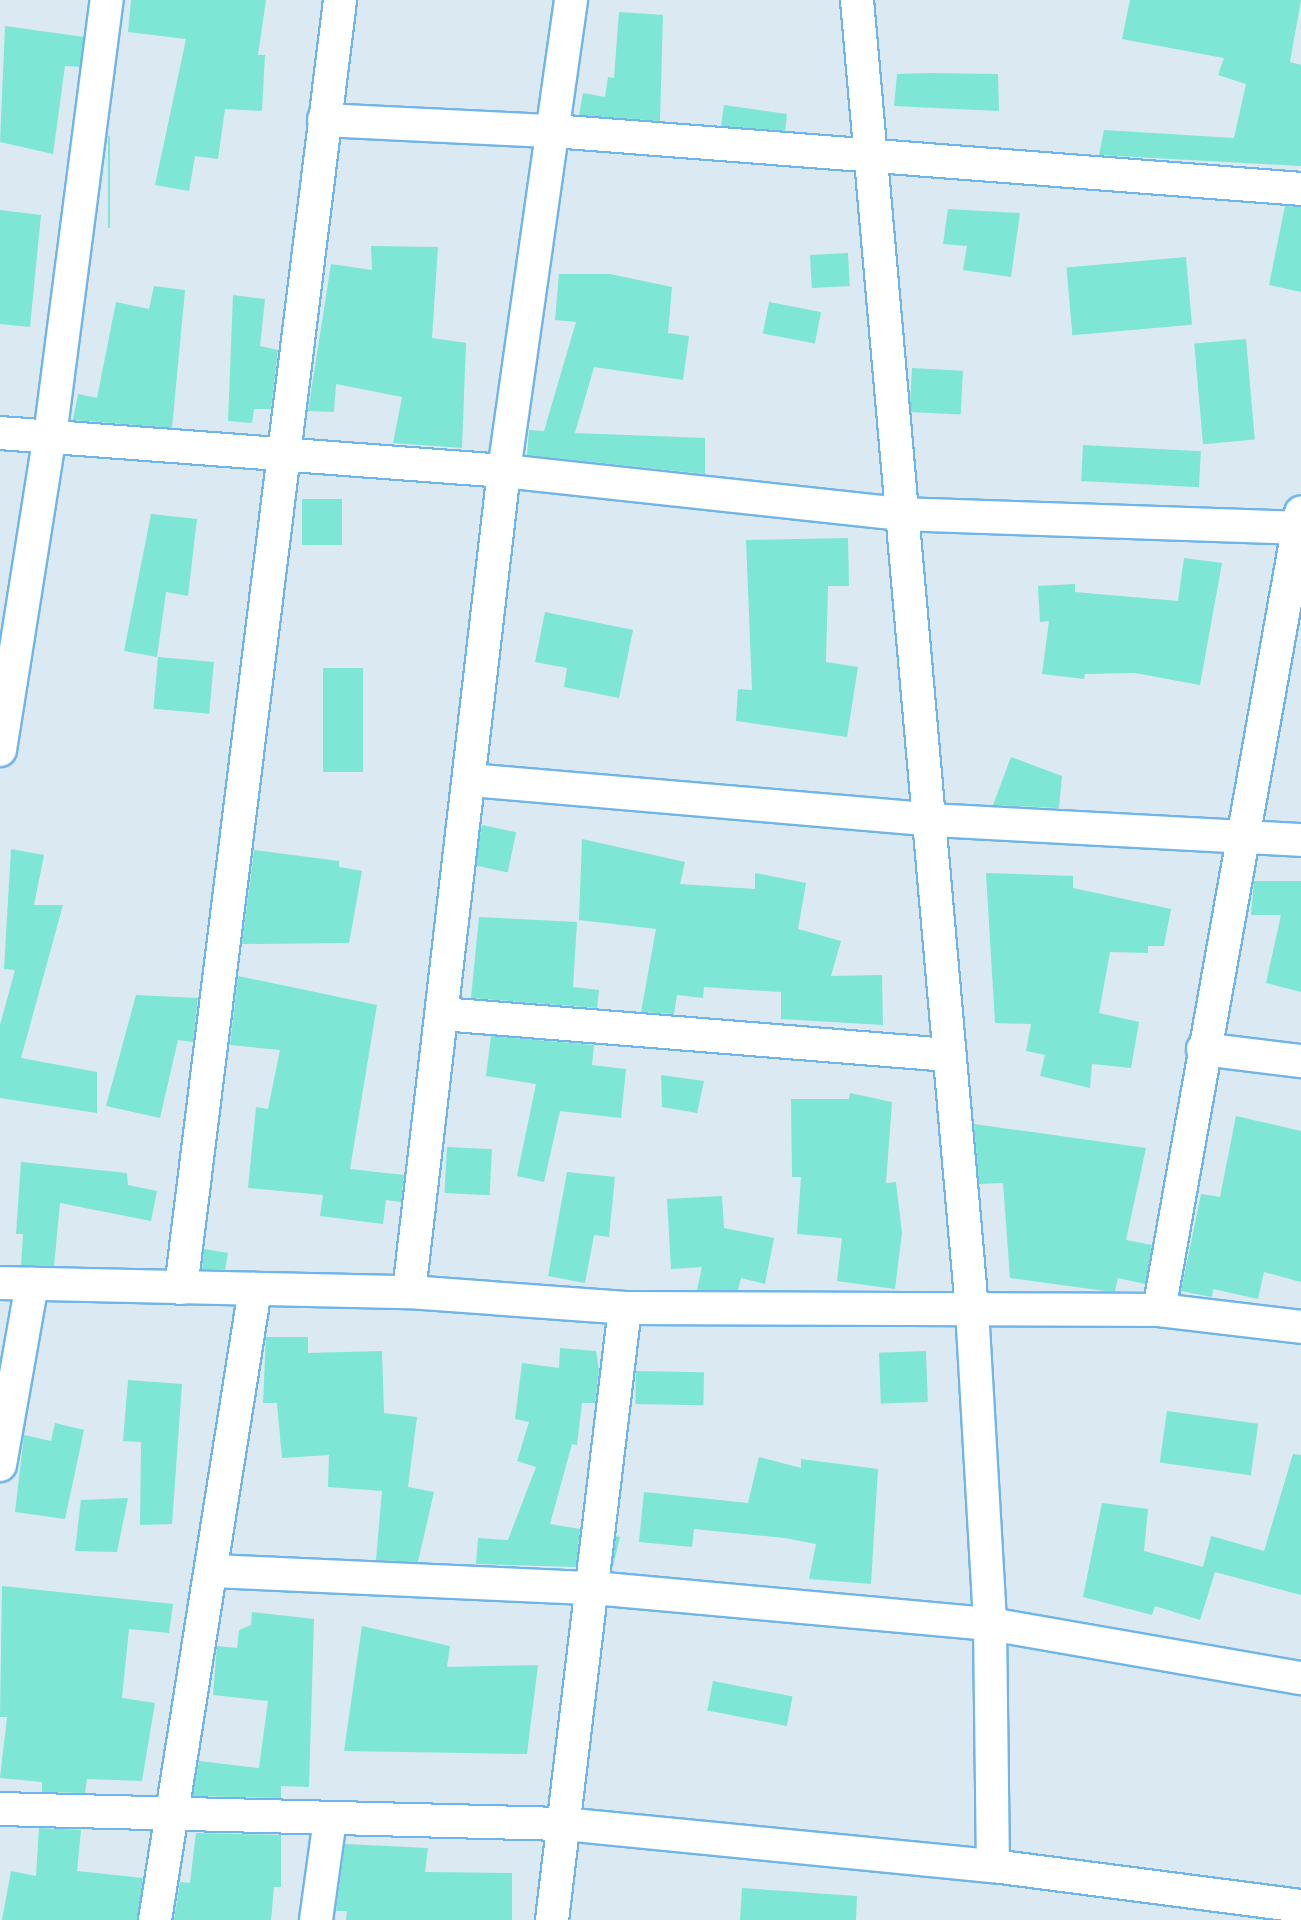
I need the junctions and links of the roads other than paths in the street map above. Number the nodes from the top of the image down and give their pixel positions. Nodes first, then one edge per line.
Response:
1 (107, 0) edge
2 (341, 0) edge
3 (571, 0) edge
4 (857, 0) edge
5 (324, 120) junction
6 (554, 131) junction
7 (871, 159) junction
8 (1301, 190) edge
9 (0, 433) edge
10 (50, 436) junction
11 (281, 454) junction
12 (504, 471) junction
13 (900, 514) junction
14 (1300, 523) edge
15 (0, 750) edge
16 (470, 780) junction
17 (932, 820) junction
18 (1244, 833) junction
19 (1301, 840) edge
20 (442, 1014) junction
21 (1203, 1049) junction
22 (948, 1055) junction
23 (1301, 1061) edge
24 (0, 1283) edge
25 (32, 1284) junction
26 (181, 1288) junction
27 (254, 1289) junction
28 (409, 1292) junction
29 (625, 1308) junction
30 (972, 1309) junction
31 (1159, 1310) junction
32 (1301, 1326) edge
33 (0, 1465) edge
34 (214, 1571) junction
35 (593, 1588) junction
36 (990, 1624) junction
37 (1301, 1678) edge
38 (0, 1809) edge
39 (172, 1816) junction
40 (330, 1819) junction
41 (563, 1824) junction
42 (993, 1866) junction
43 (1301, 1906) edge
44 (155, 1920) edge
45 (316, 1920) edge
46 (552, 1920) edge

1 - 10 street
2 - 5 street
3 - 6 street
4 - 7 street
5 - 6 street
5 - 11 street
6 - 7 street
6 - 12 street
7 - 8 street
7 - 13 street
9 - 10 street
10 - 11 street
10 - 15 street
11 - 12 street
11 - 26 street
12 - 13 street
12 - 16 street
13 - 14 street
13 - 17 street
14 - 18 street
16 - 17 street
16 - 20 street
17 - 18 street
17 - 22 street
18 - 19 street
18 - 21 street
20 - 22 street
20 - 28 street
21 - 23 street
21 - 31 street
22 - 30 street
24 - 25 street
25 - 26 street
25 - 33 street
26 - 27 street
27 - 28 street
27 - 34 street
28 - 29 street
29 - 30 street
29 - 35 street
30 - 31 street
30 - 36 street
31 - 32 street
34 - 35 street
34 - 39 street
35 - 36 street
35 - 41 street
36 - 37 street
36 - 42 street
38 - 39 street
39 - 40 street
39 - 44 street
40 - 41 street
40 - 45 street
41 - 42 street
41 - 46 street
42 - 43 street

